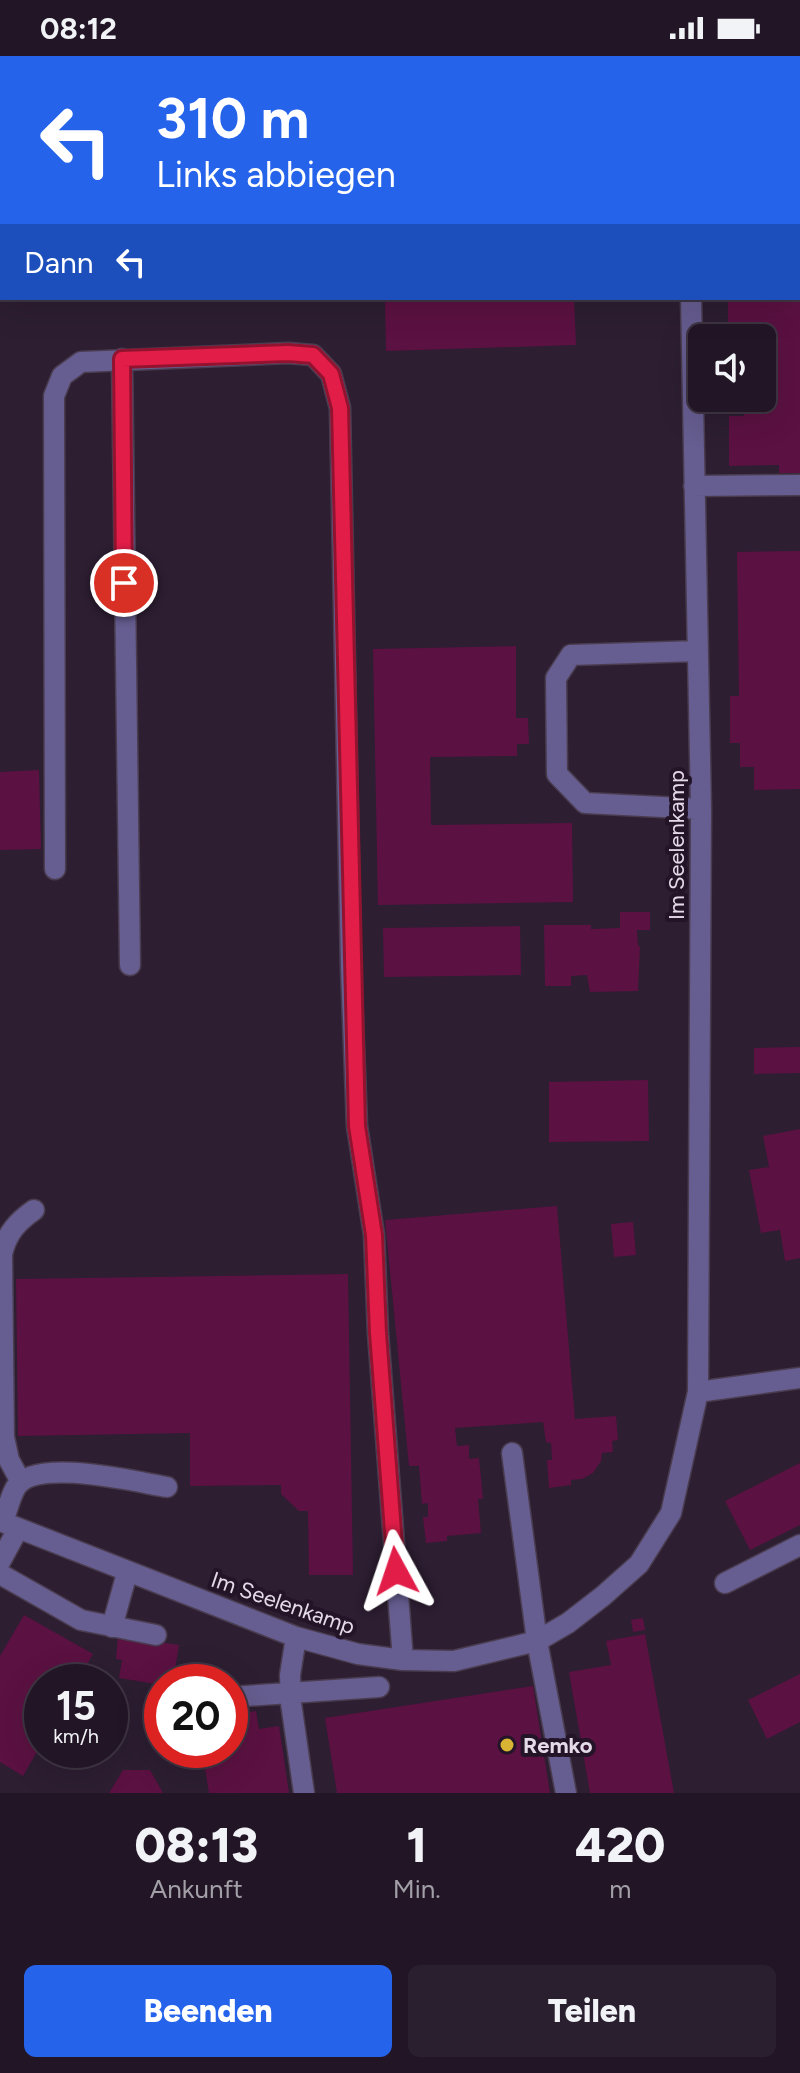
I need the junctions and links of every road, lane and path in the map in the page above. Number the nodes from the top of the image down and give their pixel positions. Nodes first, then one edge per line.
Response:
1 (691, 300) edge
2 (122, 359) junction
3 (800, 485) edge
4 (694, 486) junction
5 (698, 651) junction
6 (701, 809) junction
7 (55, 869) dead end
8 (130, 965) dead end
9 (34, 1210) dead end
10 (800, 1378) edge
11 (698, 1392) junction
12 (512, 1453) dead end
13 (21, 1482) junction
14 (167, 1487) dead end
15 (7, 1524) edge
16 (800, 1545) edge
17 (0, 1562) edge
18 (127, 1573) junction
19 (0, 1574) edge
20 (725, 1583) dead end
21 (112, 1627) junction
22 (156, 1635) dead end
23 (296, 1637) junction
24 (537, 1641) junction
25 (403, 1660) junction
26 (379, 1687) dead end
27 (291, 1695) junction
28 (248, 1696) edge
29 (304, 1793) edge
30 (566, 1793) edge

1 - 4 street, Im Seelenkamp
2 - 7 street
2 - 8 street
2 - 25 street
3 - 4 street
4 - 5 street, Im Seelenkamp
5 - 6 street, Im Seelenkamp
5 - 6 street
6 - 11 street, Im Seelenkamp
9 - 13 street
10 - 11 street
11 - 24 street, Im Seelenkamp
12 - 24 street
13 - 14 street
13 - 15 street
15 - 17 street
15 - 18 street, Im Seelenkamp
16 - 20 street
18 - 21 street
18 - 23 street, Im Seelenkamp
19 - 21 street
21 - 22 street
23 - 25 street, Im Seelenkamp
23 - 27 street
24 - 25 street, Im Seelenkamp
24 - 30 street
26 - 27 street
27 - 28 street
27 - 29 street

